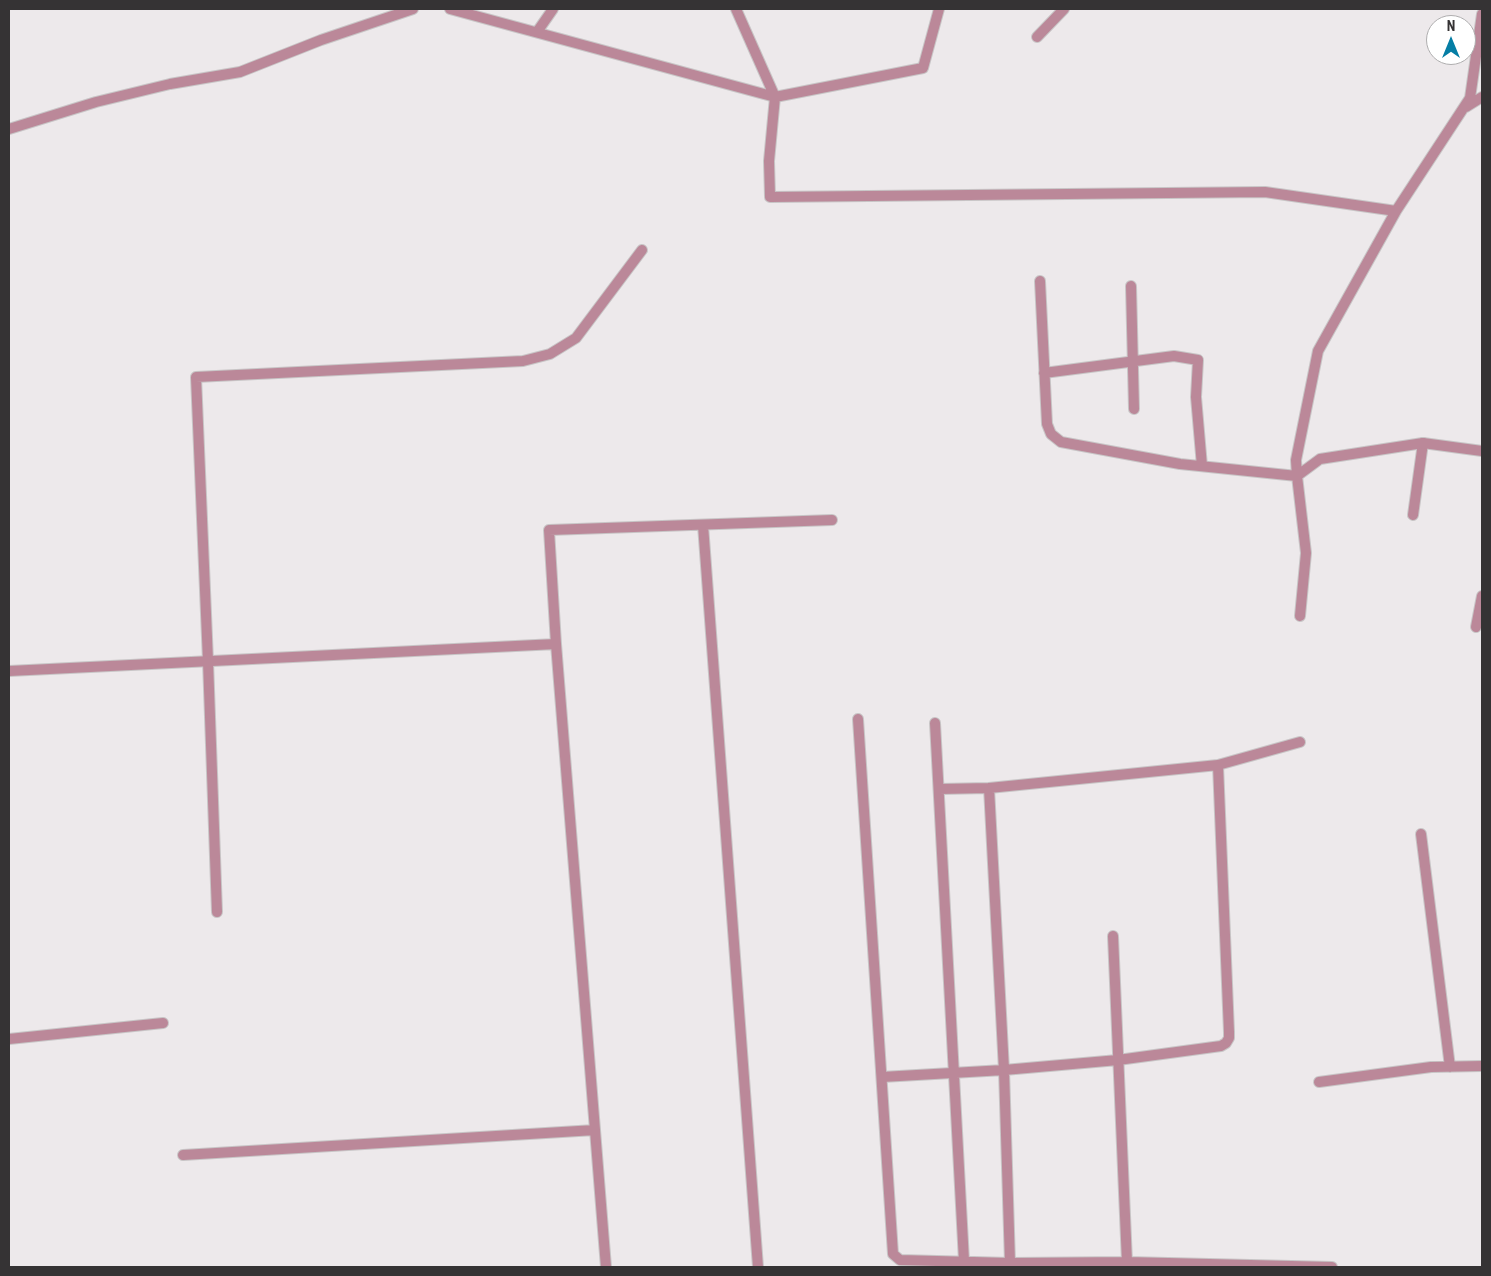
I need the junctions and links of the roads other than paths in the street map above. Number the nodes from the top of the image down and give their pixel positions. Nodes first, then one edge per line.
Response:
1 (413, 9) edge
2 (450, 9) edge
3 (553, 9) edge
4 (736, 9) edge
5 (939, 9) edge
6 (1064, 9) edge
7 (1482, 14) edge
8 (537, 32) junction
9 (1037, 37) dead end
10 (1482, 96) edge
11 (775, 97) junction
12 (1463, 109) junction
13 (9, 130) edge
14 (1396, 211) junction
15 (642, 250) dead end
16 (1040, 281) dead end
17 (1131, 286) dead end
18 (1133, 360) junction
19 (1044, 373) junction
20 (1134, 409) dead end
21 (1424, 444) junction
22 (1482, 451) edge
23 (1202, 466) junction
24 (1297, 476) junction
25 (1413, 515) dead end
26 (832, 520) dead end
27 (703, 525) junction
28 (1482, 596) edge
29 (1300, 616) dead end
30 (1476, 626) dead end
31 (556, 644) junction
32 (208, 661) junction
33 (9, 671) edge
34 (858, 719) dead end
35 (935, 723) dead end
36 (1300, 742) dead end
37 (1218, 765) junction
38 (989, 788) junction
39 (939, 789) junction
40 (1421, 834) dead end
41 (217, 912) dead end
42 (1113, 936) dead end
43 (163, 1023) dead end
44 (9, 1038) edge
45 (1118, 1060) junction
46 (1482, 1066) edge
47 (1450, 1067) junction
48 (1004, 1070) junction
49 (955, 1073) junction
50 (882, 1077) junction
51 (1320, 1082) dead end
52 (595, 1130) junction
53 (183, 1156) dead end
54 (964, 1261) junction
55 (1127, 1262) junction
56 (1010, 1263) junction
57 (606, 1267) edge
58 (758, 1267) edge
59 (1332, 1267) edge

1 - 13 street
2 - 8 street
3 - 8 street
4 - 11 street
5 - 11 street
6 - 9 street
7 - 12 street
8 - 11 street
10 - 12 street
11 - 14 street
12 - 14 street
14 - 24 street
15 - 32 street
16 - 19 street
17 - 18 street
18 - 19 street
18 - 20 street
18 - 23 street
19 - 23 street
21 - 22 street
21 - 24 street
21 - 25 street
23 - 24 street
24 - 29 street
26 - 27 street
27 - 31 street
27 - 58 street
28 - 30 street
31 - 32 street
31 - 52 street
32 - 33 street
32 - 41 street
34 - 50 street
35 - 39 street
36 - 37 street
37 - 38 street
37 - 45 street
38 - 39 street
38 - 48 street
39 - 49 street
40 - 47 street
42 - 45 street
43 - 44 street
45 - 48 street
45 - 55 street
46 - 47 street
47 - 51 street
48 - 49 street
48 - 56 street
49 - 50 street
49 - 54 street
50 - 54 street
52 - 53 street
52 - 57 street
54 - 56 street
55 - 56 street
55 - 59 street

